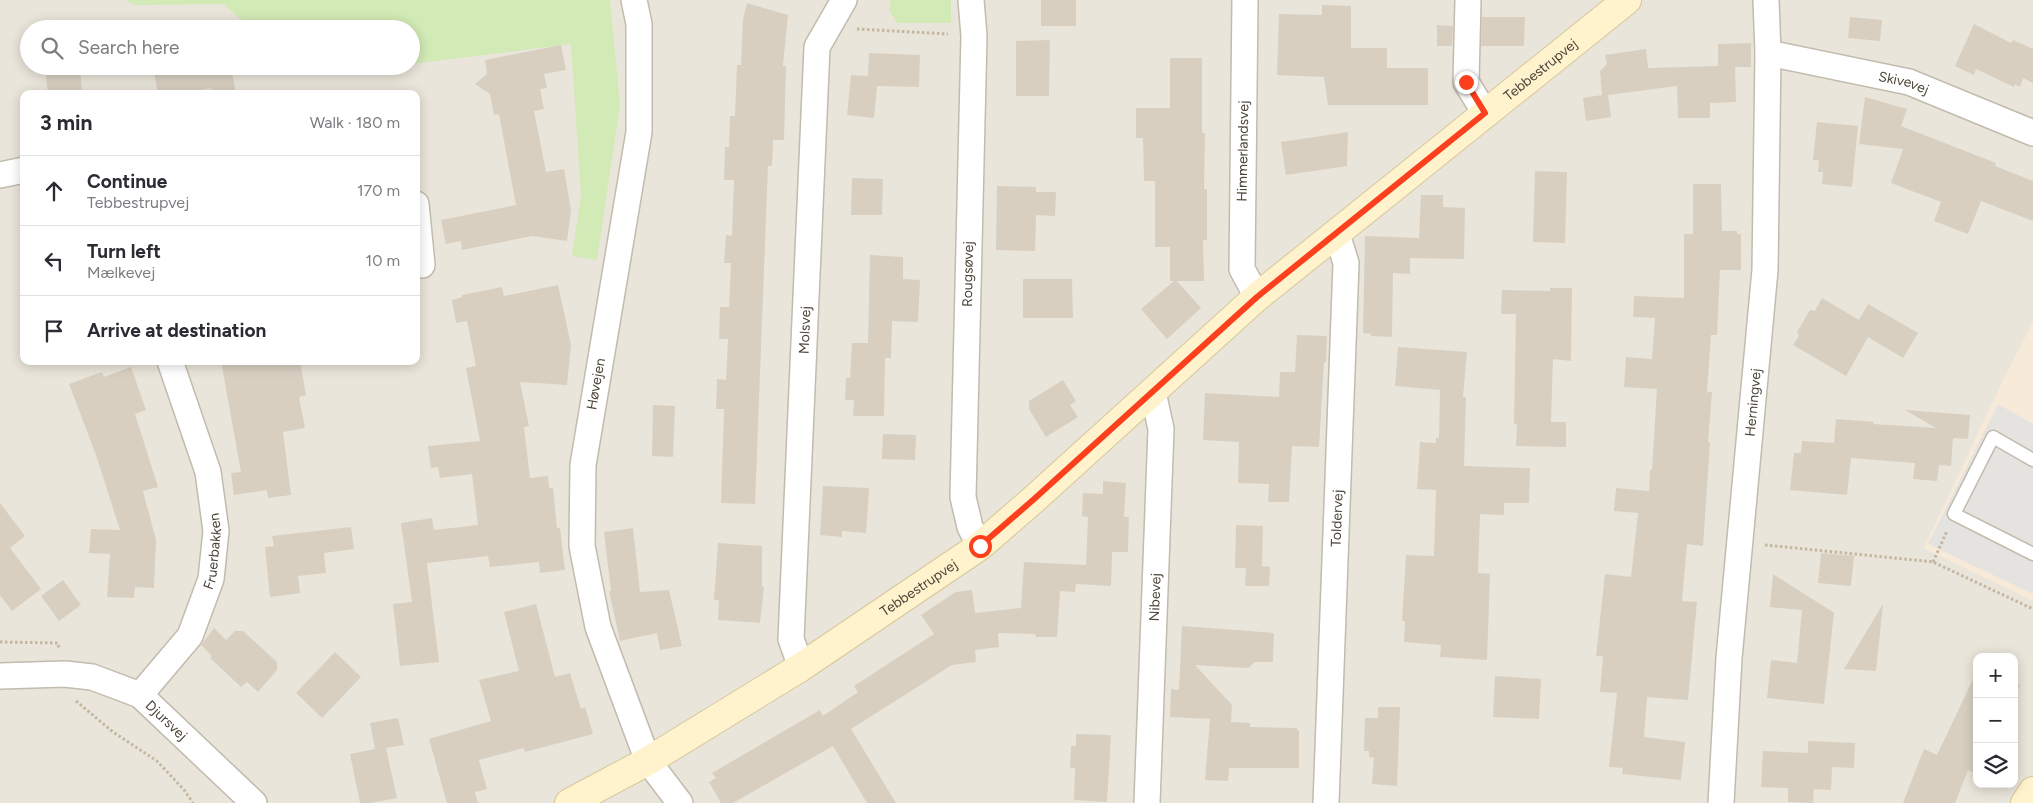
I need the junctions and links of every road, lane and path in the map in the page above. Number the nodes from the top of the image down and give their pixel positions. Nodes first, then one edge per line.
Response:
1 (634, 0) edge
2 (844, 0) edge
3 (971, 0) edge
4 (1245, 0) edge
5 (1468, 0) edge
6 (1627, 0) edge
7 (1766, 0) edge
8 (828, 28) junction
9 (974, 36) junction
10 (1768, 53) junction
11 (1485, 113) junction
12 (2033, 134) edge
13 (20, 171) edge
14 (0, 175) edge
15 (1337, 234) junction
16 (420, 244) edge
17 (420, 265) edge
18 (1257, 297) junction
19 (171, 365) edge
20 (1153, 392) junction
21 (2033, 460) edge
22 (1954, 514) junction
23 (1740, 543) junction
24 (980, 546) junction
25 (2033, 554) edge
26 (1933, 562) junction
27 (2033, 609) edge
28 (0, 642) edge
29 (801, 667) junction
30 (65, 674) junction
31 (0, 676) edge
32 (140, 695) junction
33 (648, 761) junction
34 (2033, 791) edge
35 (193, 803) edge
36 (254, 803) edge
37 (569, 803) edge
38 (680, 803) edge
39 (1147, 803) edge
40 (1326, 803) edge
41 (1721, 803) edge
42 (2025, 803) edge

1 - 33 street, Høvejen
2 - 8 street, Molsvej
3 - 9 street, Rougsøvej
4 - 18 street, Himmerlandsvej
5 - 11 street
6 - 11 street, Tebbestrupvej
7 - 10 street, Herningvej
8 - 9 path
8 - 29 street, Molsvej
9 - 24 street, Rougsøvej
10 - 12 street, Skivevej
10 - 23 street, Herningvej
11 - 15 street, Tebbestrupvej
13 - 14 street
15 - 18 street, Tebbestrupvej
15 - 40 street, Toldervej
16 - 17 street
18 - 20 street, Tebbestrupvej
19 - 32 street, Fruerbakken
20 - 24 street, Tebbestrupvej
20 - 39 street, Nibevej
21 - 22 lane
22 - 25 lane
22 - 26 path
23 - 26 path
23 - 41 street, Herningvej
24 - 29 street, Tebbestrupvej
26 - 27 path
28 - 30 path
29 - 33 street, Tebbestrupvej
30 - 31 street, Djursvej
30 - 32 street, Djursvej
30 - 35 path
32 - 36 street, Djursvej
33 - 37 street, Tebbestrupvej
33 - 38 street, Høvejen
34 - 42 street

